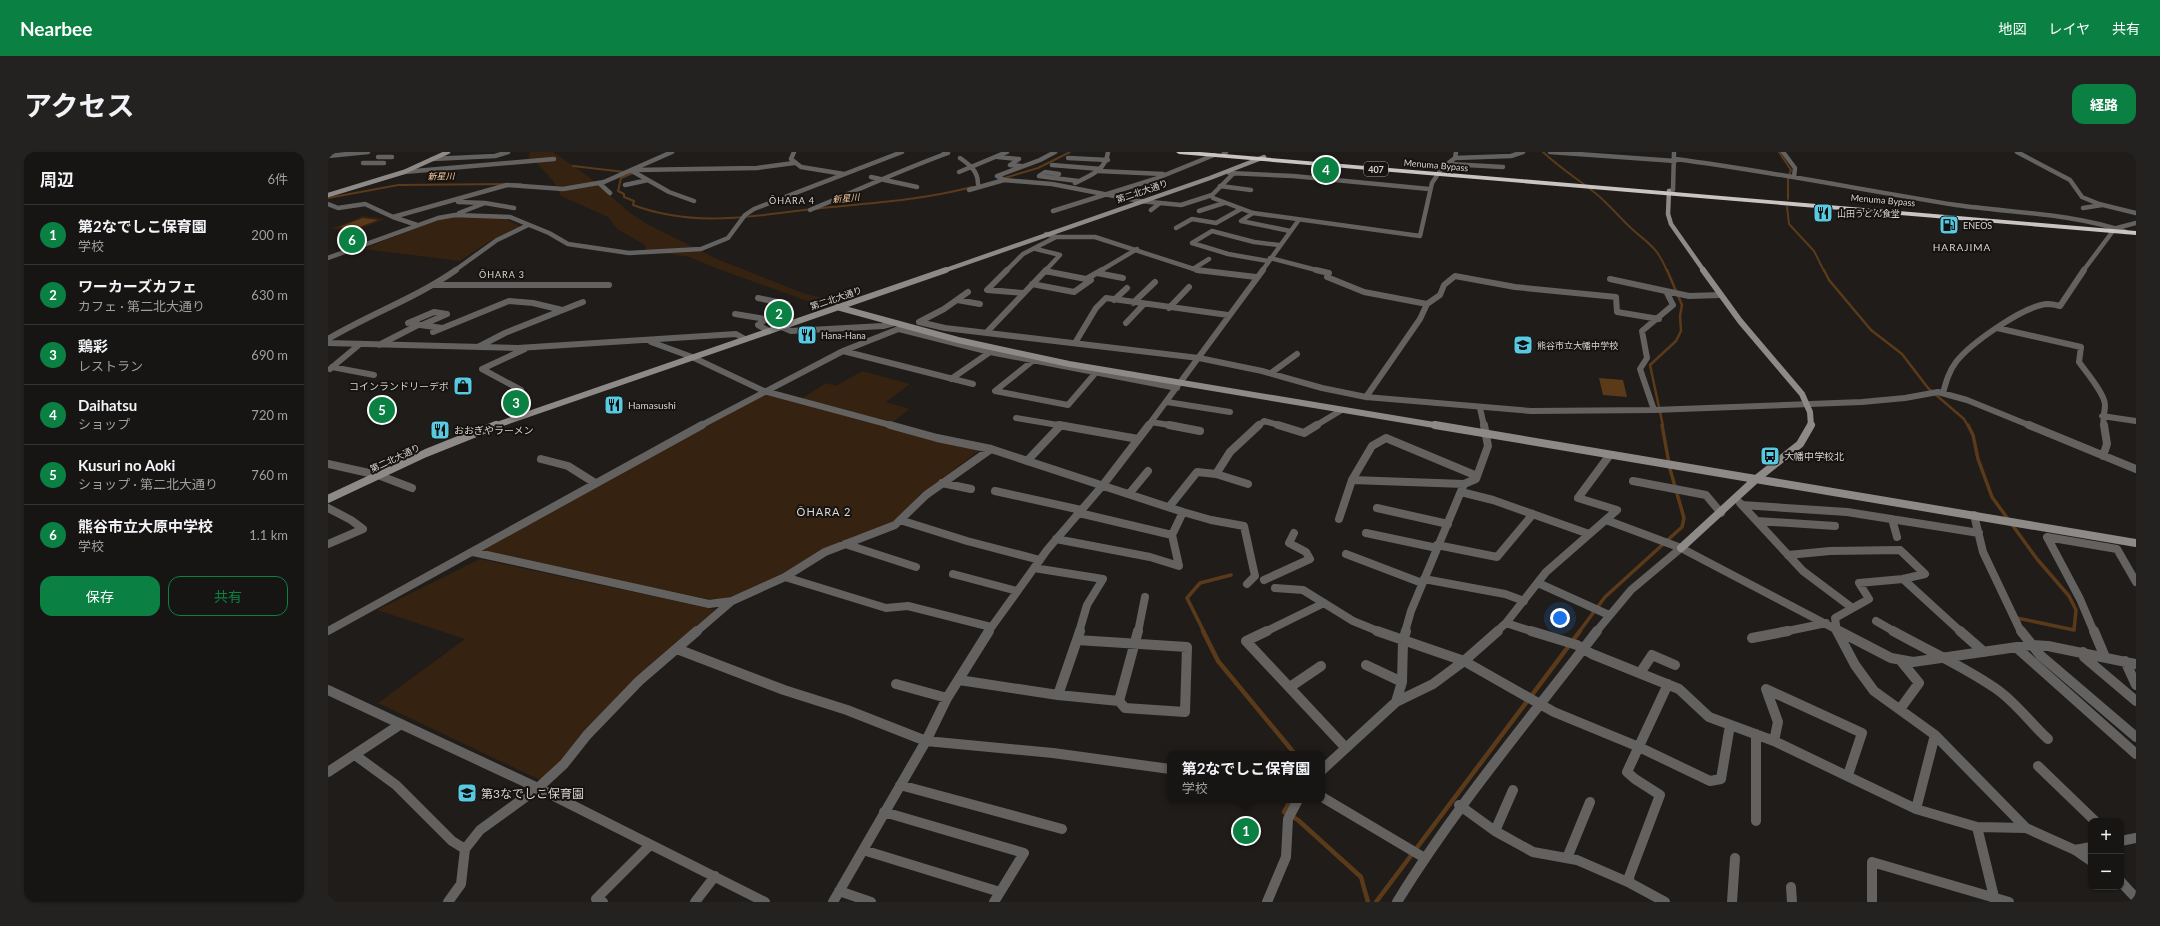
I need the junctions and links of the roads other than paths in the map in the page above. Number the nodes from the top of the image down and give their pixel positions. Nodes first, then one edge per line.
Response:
1 (368, 152) edge
2 (448, 152) edge
3 (508, 152) edge
4 (672, 152) edge
5 (794, 152) edge
6 (902, 152) edge
7 (944, 152) edge
8 (1007, 152) edge
9 (1055, 152) edge
10 (1108, 152) edge
11 (1179, 152) edge
12 (1456, 152) edge
13 (1523, 152) edge
14 (1550, 152) edge
15 (1637, 152) edge
16 (1674, 152) edge
17 (1783, 152) edge
18 (2017, 152) edge
19 (1225, 153) edge
20 (1211, 154) edge
21 (328, 156) edge
22 (378, 157) dead end
23 (392, 157) dead end
24 (997, 157) junction
25 (960, 158) dead end
26 (1068, 158) dead end
27 (1261, 158) junction
28 (1455, 158) junction
29 (1637, 158) junction
30 (432, 159) junction
31 (554, 159) dead end
32 (1093, 160) junction
33 (1108, 160) junction
34 (1675, 160) junction
35 (363, 163) dead end
36 (384, 163) dead end
37 (794, 163) junction
38 (1449, 164) junction
39 (1052, 165) dead end
40 (1020, 166) junction
41 (972, 167) junction
42 (1503, 167) dead end
43 (1084, 168) junction
44 (1100, 170) junction
45 (630, 171) junction
46 (404, 172) junction
47 (960, 172) dead end
48 (1080, 172) dead end
49 (1225, 172) junction
50 (1440, 173) junction
51 (844, 174) junction
52 (1168, 174) junction
53 (1233, 174) junction
54 (1791, 176) junction
55 (871, 177) dead end
56 (1054, 178) dead end
57 (884, 179) junction
58 (1004, 179) junction
59 (648, 180) junction
60 (1078, 181) junction
61 (599, 183) junction
62 (978, 184) dead end
63 (625, 185) dead end
64 (917, 186) dead end
65 (1067, 186) junction
66 (1220, 186) junction
67 (1429, 189) junction
68 (969, 190) dead end
69 (1251, 190) dead end
70 (1669, 192) junction
71 (610, 193) dead end
72 (1108, 194) junction
73 (328, 195) edge
74 (1212, 195) junction
75 (694, 201) dead end
76 (1140, 201) junction
77 (449, 202) junction
78 (485, 203) junction
79 (1160, 203) junction
80 (1224, 203) junction
81 (328, 204) edge
82 (2103, 205) junction
83 (514, 208) dead end
84 (2083, 208) dead end
85 (812, 209) dead end
86 (1241, 209) junction
87 (1152, 210) dead end
88 (1053, 211) dead end
89 (1199, 211) dead end
90 (1254, 213) junction
91 (2136, 213) edge
92 (455, 214) junction
93 (393, 217) junction
94 (1298, 221) junction
95 (2136, 223) edge
96 (417, 225) junction
97 (528, 226) junction
98 (1176, 228) dead end
99 (2115, 230) junction
100 (1290, 231) junction
101 (2136, 231) edge
102 (1046, 234) junction
103 (1056, 237) junction
104 (1279, 245) junction
105 (1036, 249) junction
106 (1137, 250) junction
107 (328, 258) edge
108 (1209, 259) dead end
109 (1269, 259) junction
110 (1193, 269) junction
111 (1044, 271) junction
112 (1098, 273) junction
113 (1256, 277) junction
114 (1123, 278) dead end
115 (1610, 279) dead end
116 (1086, 280) junction
117 (1155, 282) dead end
118 (1032, 284) junction
119 (434, 285) junction
120 (609, 285) dead end
121 (1189, 287) dead end
122 (1127, 288) dead end
123 (968, 292) dead end
124 (1023, 293) junction
125 (1669, 293) junction
126 (1721, 295) junction
127 (758, 298) dead end
128 (957, 300) junction
129 (1114, 300) junction
130 (583, 302) dead end
131 (1133, 303) junction
132 (980, 304) dead end
133 (1144, 304) junction
134 (1427, 304) junction
135 (837, 307) junction
136 (1169, 308) junction
137 (562, 310) junction
138 (735, 314) dead end
139 (1228, 315) junction
140 (765, 319) junction
141 (1659, 319) junction
142 (894, 322) junction
143 (1126, 323) dead end
144 (420, 325) junction
145 (906, 326) junction
146 (932, 326) junction
147 (781, 327) junction
148 (442, 328) junction
149 (1997, 328) junction
150 (899, 329) junction
151 (769, 331) junction
152 (924, 331) junction
153 (433, 332) dead end
154 (986, 333) junction
155 (328, 339) edge
156 (745, 339) junction
157 (652, 340) junction
158 (328, 343) edge
159 (1075, 343) junction
160 (360, 344) junction
161 (378, 345) junction
162 (529, 347) junction
163 (476, 348) junction
164 (992, 350) junction
165 (843, 352) junction
166 (1297, 354) dead end
167 (692, 357) junction
168 (1199, 358) junction
169 (1035, 359) junction
170 (329, 367) edge
171 (1097, 371) junction
172 (1271, 373) junction
173 (374, 375) dead end
174 (951, 379) junction
175 (973, 384) dead end
176 (1179, 386) junction
177 (521, 390) dead end
178 (764, 391) junction
179 (1941, 393) junction
180 (1366, 397) junction
181 (1167, 402) junction
182 (1808, 404) junction
183 (1480, 408) junction
184 (1654, 410) junction
185 (1340, 411) junction
186 (1230, 412) dead end
187 (2102, 416) junction
188 (1016, 418) dead end
189 (2136, 421) edge
190 (1151, 422) junction
191 (1060, 426) junction
192 (1200, 431) dead end
193 (1486, 434) junction
194 (1138, 439) junction
195 (991, 449) junction
196 (1610, 456) junction
197 (2103, 456) junction
198 (541, 459) dead end
199 (1027, 461) junction
200 (328, 464) edge
201 (2136, 469) edge
202 (1148, 471) dead end
203 (1216, 474) junction
204 (378, 475) junction
205 (1477, 476) junction
206 (1352, 480) junction
207 (1755, 480) junction
208 (1633, 481) dead end
209 (595, 483) junction
210 (942, 483) junction
211 (1248, 484) dead end
212 (1103, 485) junction
213 (412, 488) dead end
214 (1463, 488) junction
215 (971, 489) dead end
216 (995, 491) dead end
217 (1129, 494) junction
218 (328, 499) edge
219 (1739, 502) junction
220 (1169, 507) junction
221 (328, 508) edge
222 (1377, 508) dead end
223 (1080, 512) junction
224 (1183, 512) junction
225 (1721, 513) junction
226 (1533, 514) junction
227 (1974, 515) junction
228 (1339, 519) dead end
229 (1892, 519) junction
230 (900, 520) junction
231 (1606, 520) junction
232 (1757, 521) junction
233 (1448, 524) junction
234 (1835, 526) dead end
235 (1294, 533) dead end
236 (1366, 533) dead end
237 (1979, 533) junction
238 (1590, 534) junction
239 (1172, 535) junction
240 (1897, 538) dead end
241 (1056, 539) junction
242 (2136, 542) edge
243 (328, 544) edge
244 (845, 544) junction
245 (1437, 546) junction
246 (1677, 547) junction
247 (473, 552) junction
248 (1346, 554) dead end
249 (1788, 555) junction
250 (1040, 560) junction
251 (916, 567) dead end
252 (1034, 568) junction
253 (953, 574) dead end
254 (785, 577) junction
255 (1903, 578) junction
256 (2135, 578) edge
257 (1264, 580) dead end
258 (1423, 581) junction
259 (1538, 583) junction
260 (1247, 584) dead end
261 (1275, 588) dead end
262 (1017, 591) junction
263 (1145, 597) dead end
264 (732, 601) junction
265 (1524, 601) junction
266 (1324, 603) junction
267 (1851, 607) junction
268 (1607, 614) junction
269 (1876, 621) dead end
270 (1506, 623) junction
271 (1826, 624) junction
272 (991, 627) junction
273 (1836, 629) junction
274 (328, 632) edge
275 (1752, 638) dead end
276 (1077, 640) junction
277 (1403, 641) junction
278 (2031, 644) junction
279 (1135, 645) junction
280 (1580, 647) junction
281 (2016, 648) junction
282 (677, 649) junction
283 (1984, 652) junction
284 (2083, 652) junction
285 (2105, 657) junction
286 (1943, 658) junction
287 (1464, 661) junction
288 (1901, 661) junction
289 (2125, 661) junction
290 (2136, 664) edge
291 (1366, 665) dead end
292 (1675, 665) dead end
293 (1321, 666) dead end
294 (1640, 673) junction
295 (959, 680) junction
296 (1402, 682) junction
297 (896, 684) dead end
298 (1668, 684) junction
299 (2136, 685) edge
300 (1290, 687) junction
301 (328, 690) edge
302 (1058, 695) junction
303 (947, 698) junction
304 (1119, 701) junction
305 (2136, 701) edge
306 (1396, 702) junction
307 (1539, 703) junction
308 (1900, 709) junction
309 (401, 724) junction
310 (1730, 725) junction
311 (1756, 734) junction
312 (1935, 735) junction
313 (2136, 737) edge
314 (2048, 739) dead end
315 (926, 741) junction
316 (1774, 741) junction
317 (1345, 747) junction
318 (1639, 747) junction
319 (2136, 754) edge
320 (355, 755) junction
321 (2038, 766) dead end
322 (1325, 767) edge
323 (1167, 769) edge
324 (328, 772) edge
325 (1848, 775) junction
326 (900, 785) junction
327 (538, 788) junction
328 (1513, 790) dead end
329 (1325, 799) edge
330 (1590, 802) dead end
331 (1296, 803) edge
332 (1459, 805) junction
333 (1916, 809) junction
334 (884, 812) junction
335 (2092, 818) edge
336 (1756, 821) dead end
337 (1977, 827) junction
338 (2026, 828) junction
339 (1062, 829) dead end
340 (1495, 831) junction
341 (2136, 838) edge
342 (2124, 840) edge
343 (650, 845) junction
344 (2088, 848) edge
345 (465, 849) junction
346 (863, 850) junction
347 (2075, 850) junction
348 (1423, 856) junction
349 (1567, 858) junction
350 (1735, 858) dead end
351 (2088, 859) edge
352 (715, 876) junction
353 (1630, 883) junction
354 (2124, 885) edge
355 (1791, 887) dead end
356 (839, 891) junction
357 (1000, 892) junction
358 (2136, 898) edge
359 (1995, 900) edge
360 (448, 902) edge
361 (603, 902) edge
362 (695, 902) edge
363 (765, 902) edge
364 (832, 902) edge
365 (871, 902) edge
366 (994, 902) edge
367 (1267, 902) edge
368 (1397, 902) edge
369 (1665, 902) edge
370 (1732, 902) edge
371 (1792, 902) edge
372 (1872, 902) edge
373 (2009, 902) edge

1 - 21 street
2 - 30 street
3 - 30 street
4 - 45 street
5 - 37 street
6 - 51 street
7 - 57 street
8 - 24 street
9 - 40 street
10 - 33 street
11 - 20 highway, Menuma Bypass / 407
12 - 28 street
13 - 28 street
14 - 29 street
15 - 29 street
16 - 34 street
17 - 54 street
18 - 82 street
19 - 20 highway, Menuma Bypass / 407
19 - 27 highway, Menuma Bypass / 407
20 - 27 highway, Menuma Bypass / 407
20 - 52 street
22 - 23 street
24 - 40 street
24 - 41 street
25 - 41 street
26 - 32 street
27 - 49 street, 第二北大通り
27 - 50 highway, Menuma Bypass / 407
28 - 38 street
29 - 34 street
30 - 46 street
31 - 46 street
32 - 33 street
32 - 43 street
33 - 44 street
34 - 54 street
34 - 70 street
35 - 36 street
37 - 45 street
37 - 51 street
38 - 42 street
38 - 50 street
39 - 43 street
40 - 58 street
41 - 47 street
41 - 62 street
43 - 44 street
43 - 48 street
44 - 52 street
44 - 60 street
45 - 59 street
45 - 61 street
46 - 73 street
49 - 53 street
49 - 76 street, 第二北大通り
50 - 67 street
50 - 70 highway, Menuma Bypass / 407
51 - 97 street
52 - 72 street
53 - 66 street
53 - 67 street
54 - 99 street
55 - 57 street
56 - 60 street
57 - 64 street
57 - 85 street
58 - 65 street
58 - 68 street
59 - 63 street
59 - 75 street
60 - 65 street
61 - 71 street
61 - 77 street
65 - 72 street
66 - 69 street
66 - 74 street
67 - 94 street
70 - 99 highway, Menuma Bypass / 407
70 - 126 street
72 - 76 street
72 - 88 street
74 - 79 street
74 - 80 street
76 - 79 street
76 - 102 street, 第二北大通り
77 - 78 street
77 - 93 street
78 - 83 street
78 - 92 street
79 - 87 street
80 - 86 street
80 - 89 street
81 - 93 street
82 - 84 street
82 - 91 street
86 - 90 street
86 - 98 street
90 - 94 street
90 - 100 street
92 - 96 street
92 - 97 street
93 - 96 street
94 - 100 street
95 - 99 street
96 - 107 street
97 - 119 street
99 - 101 highway, Menuma Bypass / 407
99 - 101 highway, Menuma Bypass / 407
99 - 149 street
100 - 104 street
102 - 103 street
102 - 135 street, 第二北大通り
103 - 105 street
103 - 106 street
104 - 109 street
104 - 109 street
105 - 111 street
105 - 124 street
106 - 110 street
106 - 112 street
108 - 110 street
109 - 113 street
109 - 134 street
110 - 113 street
111 - 116 street
111 - 118 street
112 - 114 street
112 - 116 street
113 - 139 street
115 - 125 street
116 - 118 street
117 - 131 street
118 - 124 street
119 - 120 street
119 - 155 street
121 - 136 street
122 - 129 street
123 - 128 street
124 - 154 street
125 - 126 street
125 - 141 street
126 - 182 street
127 - 140 street
128 - 132 street
128 - 146 street
129 - 131 street
129 - 159 street
130 - 137 street
131 - 133 street
133 - 136 street
133 - 143 street
134 - 141 street
134 - 180 street
135 - 142 street
135 - 147 street, 第二北大通り
136 - 139 street
137 - 148 street
137 - 163 street
138 - 140 street
139 - 168 street
140 - 151 street
141 - 184 street
142 - 145 street
142 - 147 street
144 - 144 street
144 - 148 street
144 - 161 street
145 - 150 street
145 - 152 street
146 - 152 street
146 - 154 street
147 - 151 street, 第二北大通り
148 - 153 street
149 - 179 street
149 - 187 street
150 - 164 street
150 - 165 street
151 - 156 street, 第二北大通り
152 - 164 street
154 - 159 street
156 - 157 street
156 - 167 street, 第二北大通り
157 - 162 street
157 - 167 street
158 - 160 street
159 - 168 street
160 - 161 street
160 - 170 street
161 - 163 street
162 - 163 street
162 - 177 street
164 - 169 street
164 - 174 street
165 - 174 street
165 - 178 street
166 - 172 street
167 - 178 street
167 - 204 street, 第二北大通り
168 - 172 street
168 - 176 street
169 - 171 street
169 - 171 street
170 - 173 street
171 - 176 street
172 - 180 street
174 - 175 street
176 - 181 street
176 - 185 street
178 - 195 street
178 - 209 street
179 - 182 street
179 - 197 street
180 - 183 street
181 - 186 street
181 - 190 street
182 - 184 street
182 - 207 street
183 - 184 street
183 - 193 street
185 - 193 street
185 - 203 street
187 - 189 street
187 - 197 street
188 - 191 street
190 - 192 street
190 - 194 street
191 - 194 street
191 - 199 street
193 - 196 street
193 - 205 street
194 - 212 street
195 - 199 street
195 - 210 street
196 - 207 street
196 - 231 street
197 - 201 street
198 - 209 street
199 - 212 street
200 - 204 street
202 - 217 street
203 - 211 street
203 - 220 street
204 - 213 street
204 - 218 street, 第二北大通り
205 - 206 street
205 - 214 street
206 - 214 street
206 - 228 street
207 - 219 street
207 - 227 street
208 - 225 street
209 - 247 street
210 - 215 street
210 - 230 street
212 - 217 street
212 - 223 street
214 - 226 street
214 - 233 street
216 - 223 street
217 - 220 street
219 - 225 street
219 - 229 street
219 - 232 street
220 - 224 street
221 - 243 street
222 - 233 street
223 - 239 street
223 - 241 street
224 - 239 street
224 - 260 street
225 - 246 street
226 - 238 street
226 - 245 street
227 - 237 street
227 - 242 street
229 - 237 street
229 - 240 street
230 - 244 street
230 - 250 street
231 - 238 street
231 - 246 street
232 - 234 street
232 - 249 street
233 - 245 street
235 - 257 street
236 - 245 street
237 - 278 street
238 - 259 street
239 - 241 street
241 - 250 street
244 - 251 street
244 - 254 street
245 - 258 street
246 - 268 street
246 - 271 street
247 - 264 street
247 - 274 street
248 - 258 street
249 - 255 street
249 - 267 street
250 - 252 street
252 - 262 street
252 - 276 street
253 - 262 street
254 - 264 street
254 - 272 street
255 - 267 street
255 - 283 street
256 - 285 street
258 - 265 street
258 - 277 street
259 - 265 street
259 - 268 street
261 - 266 street
262 - 272 street
263 - 279 street
264 - 282 street
265 - 270 street
266 - 277 street
266 - 300 street
267 - 273 street
268 - 280 street
269 - 286 street
270 - 280 street
270 - 287 street
271 - 273 street
271 - 275 street
272 - 295 street
273 - 288 street
273 - 308 street
276 - 279 street
276 - 302 street
277 - 287 street
277 - 296 street
278 - 281 street
278 - 284 street
278 - 313 street
279 - 304 street
279 - 304 street
280 - 294 street
280 - 307 street
281 - 283 street
281 - 319 street
282 - 315 street
282 - 327 street
283 - 286 street
284 - 285 street
284 - 305 street
285 - 289 street
286 - 288 street
286 - 314 street
287 - 306 street
287 - 307 street
288 - 308 street
289 - 290 street
289 - 299 street
291 - 296 street
292 - 294 street
293 - 300 street
294 - 298 street
295 - 302 street
295 - 303 street
296 - 306 street
297 - 303 street
298 - 310 street
298 - 318 street
300 - 317 street
301 - 309 street
302 - 304 street
303 - 315 street
306 - 317 street
307 - 318 street
307 - 332 street
308 - 312 street
309 - 320 street
309 - 327 street
310 - 311 street
310 - 318 street
311 - 316 street
311 - 336 street
312 - 333 street
312 - 338 street
315 - 323 street
315 - 326 street
316 - 325 street
316 - 325 street
317 - 322 street
318 - 353 street
320 - 324 street
320 - 345 street
321 - 335 street
325 - 333 street
326 - 334 street
326 - 339 street
327 - 343 street
327 - 345 street
328 - 340 street
329 - 348 street
330 - 349 street
331 - 367 street
332 - 340 street
332 - 348 street
333 - 337 street
334 - 346 street
334 - 357 street
337 - 338 street
337 - 359 street
338 - 347 street
340 - 349 street
341 - 342 street
343 - 352 street
343 - 361 street
344 - 347 street
345 - 360 street
346 - 356 street
346 - 357 street
347 - 351 street
348 - 368 street
349 - 353 street
350 - 370 street
352 - 362 street
352 - 363 street
353 - 369 street
354 - 358 street
355 - 371 street
356 - 364 street
356 - 365 street
357 - 366 street
359 - 372 street
359 - 373 street

